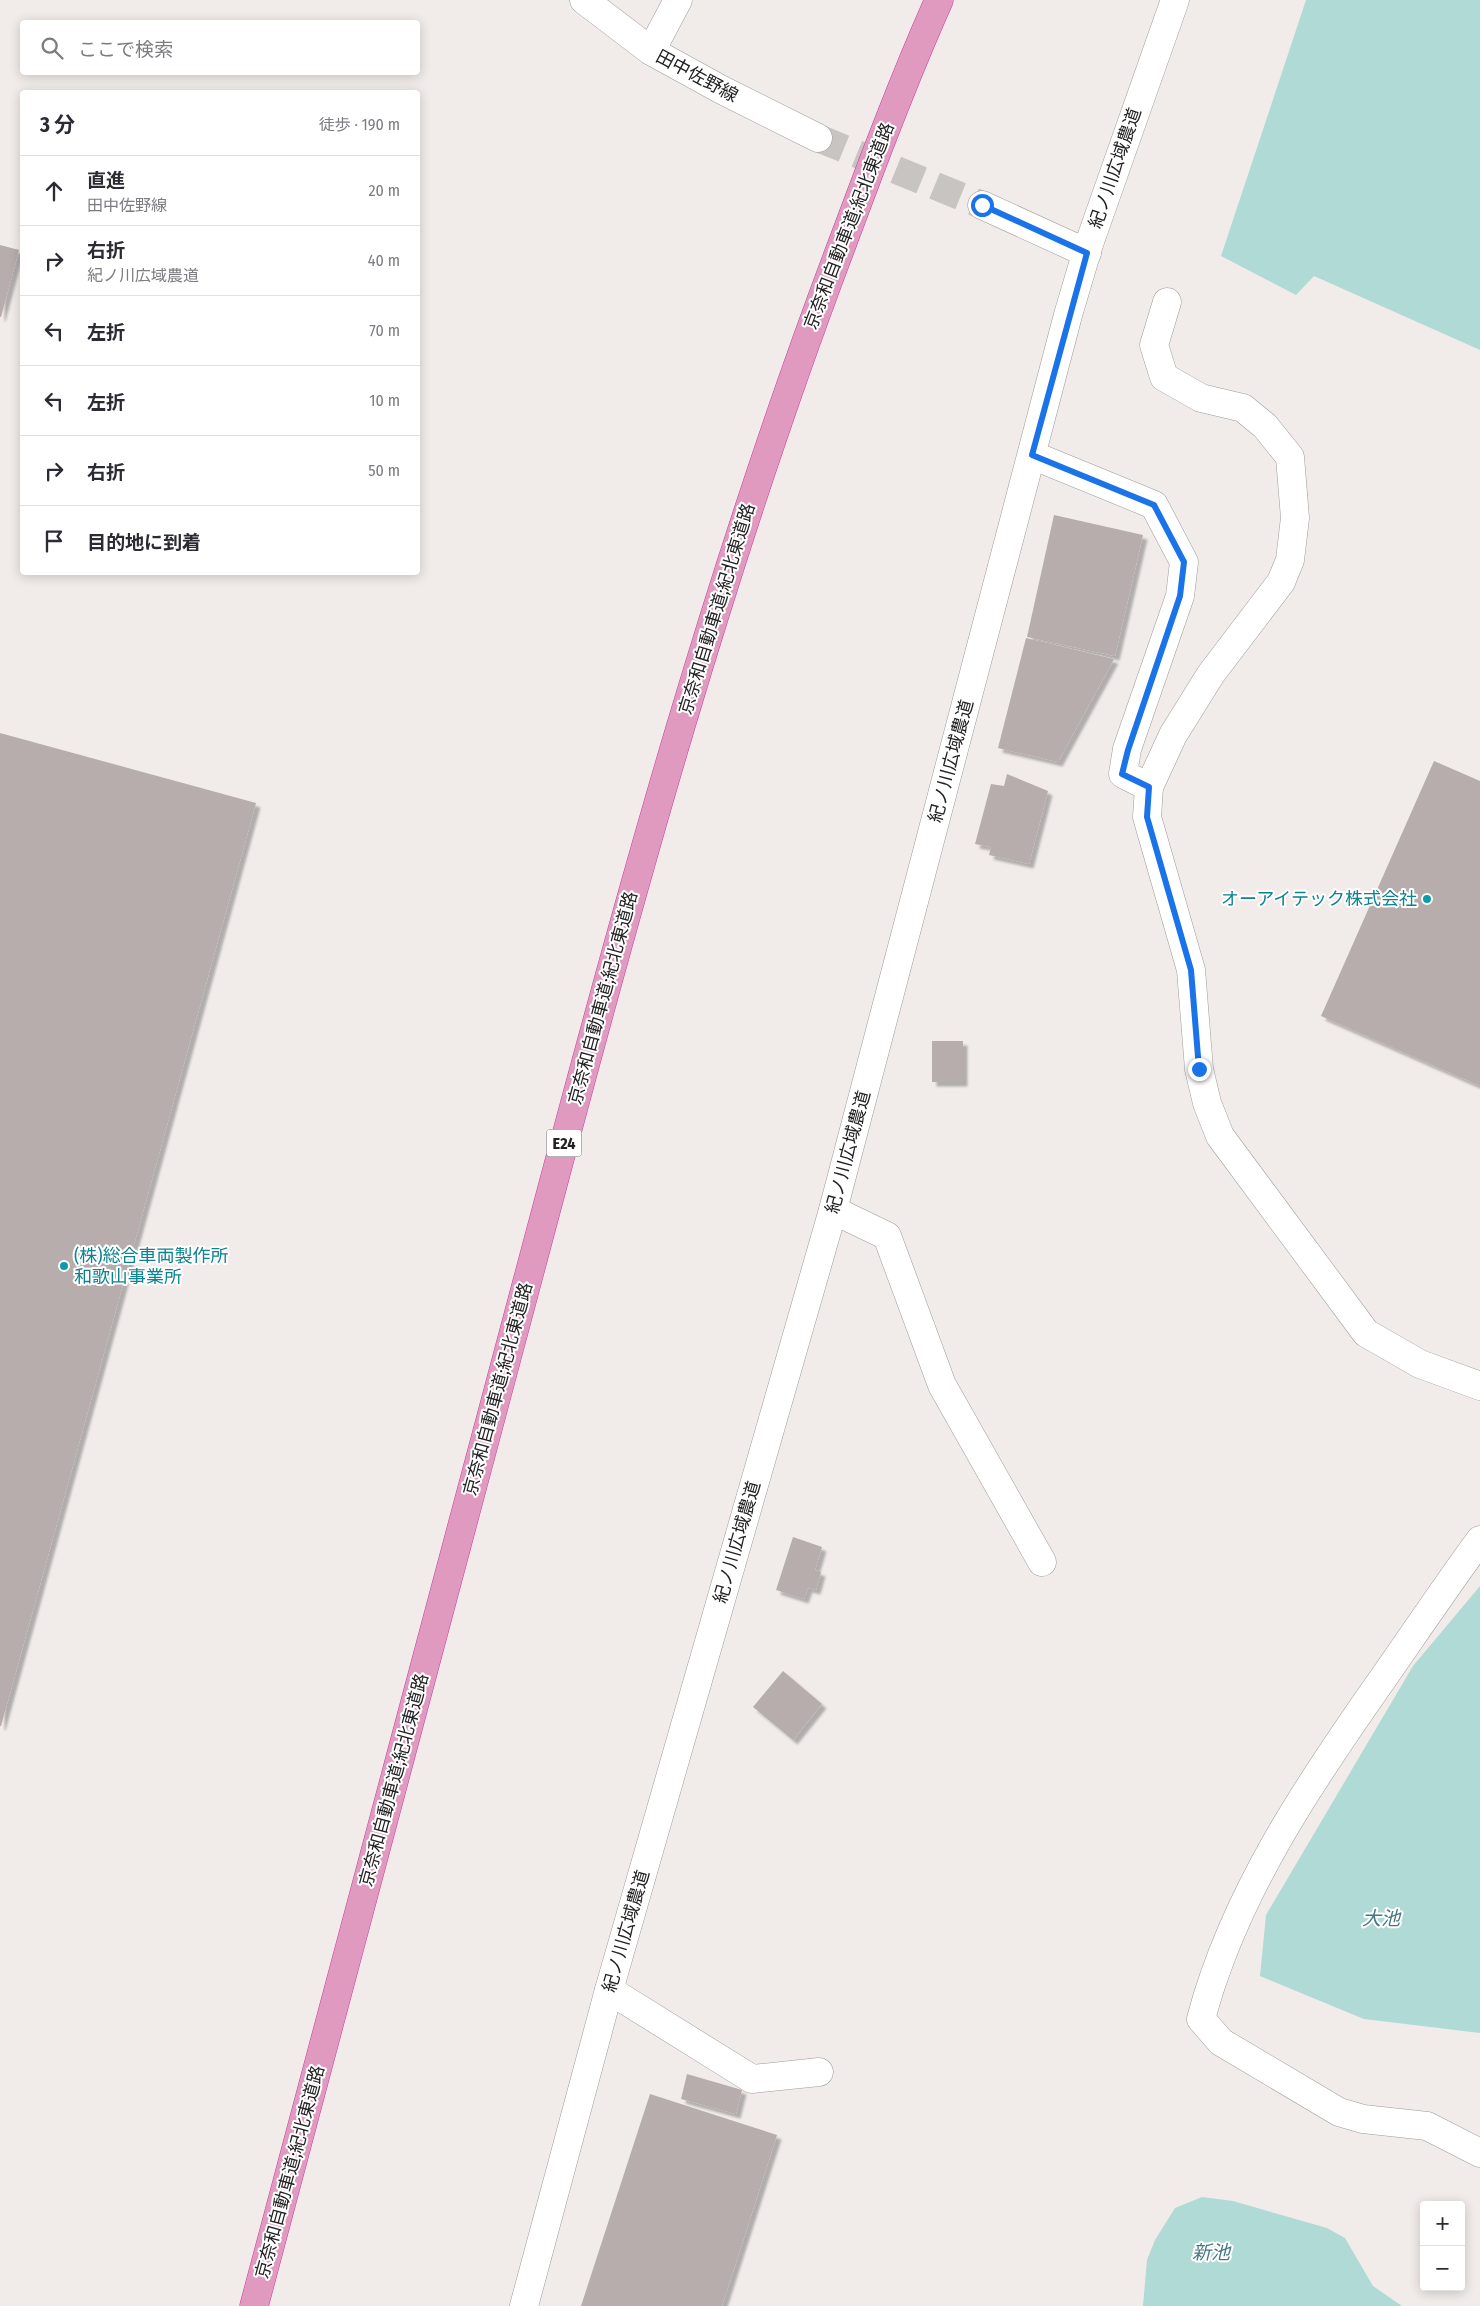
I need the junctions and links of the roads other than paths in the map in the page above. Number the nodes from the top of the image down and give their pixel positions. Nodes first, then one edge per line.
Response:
1 (584, 0) edge
2 (678, 0) edge
3 (939, 0) edge
4 (1175, 0) edge
5 (651, 51) junction
6 (818, 138) tunnel mouth
7 (982, 205) tunnel mouth
8 (1087, 253) junction
9 (1167, 302) dead end
10 (1032, 455) junction
11 (1149, 787) junction
12 (833, 1210) junction
13 (1480, 1386) edge
14 (1480, 1540) edge
15 (1042, 1562) dead end
16 (609, 1990) junction
17 (819, 2072) dead end
18 (1480, 2153) edge
19 (254, 2306) edge
20 (524, 2306) edge

1 - 5 street, 田中佐野線
2 - 5 street
3 - 19 highway, 京奈和自動車道;紀北東道路 / E24
4 - 8 street, 紀ノ川広域農道
5 - 6 street, 田中佐野線
7 - 8 street
8 - 10 street, 紀ノ川広域農道
9 - 11 street
10 - 11 street
10 - 12 street, 紀ノ川広域農道
11 - 13 street
12 - 15 street
12 - 16 street, 紀ノ川広域農道
14 - 18 street
16 - 17 street
16 - 20 street, 紀ノ川広域農道

